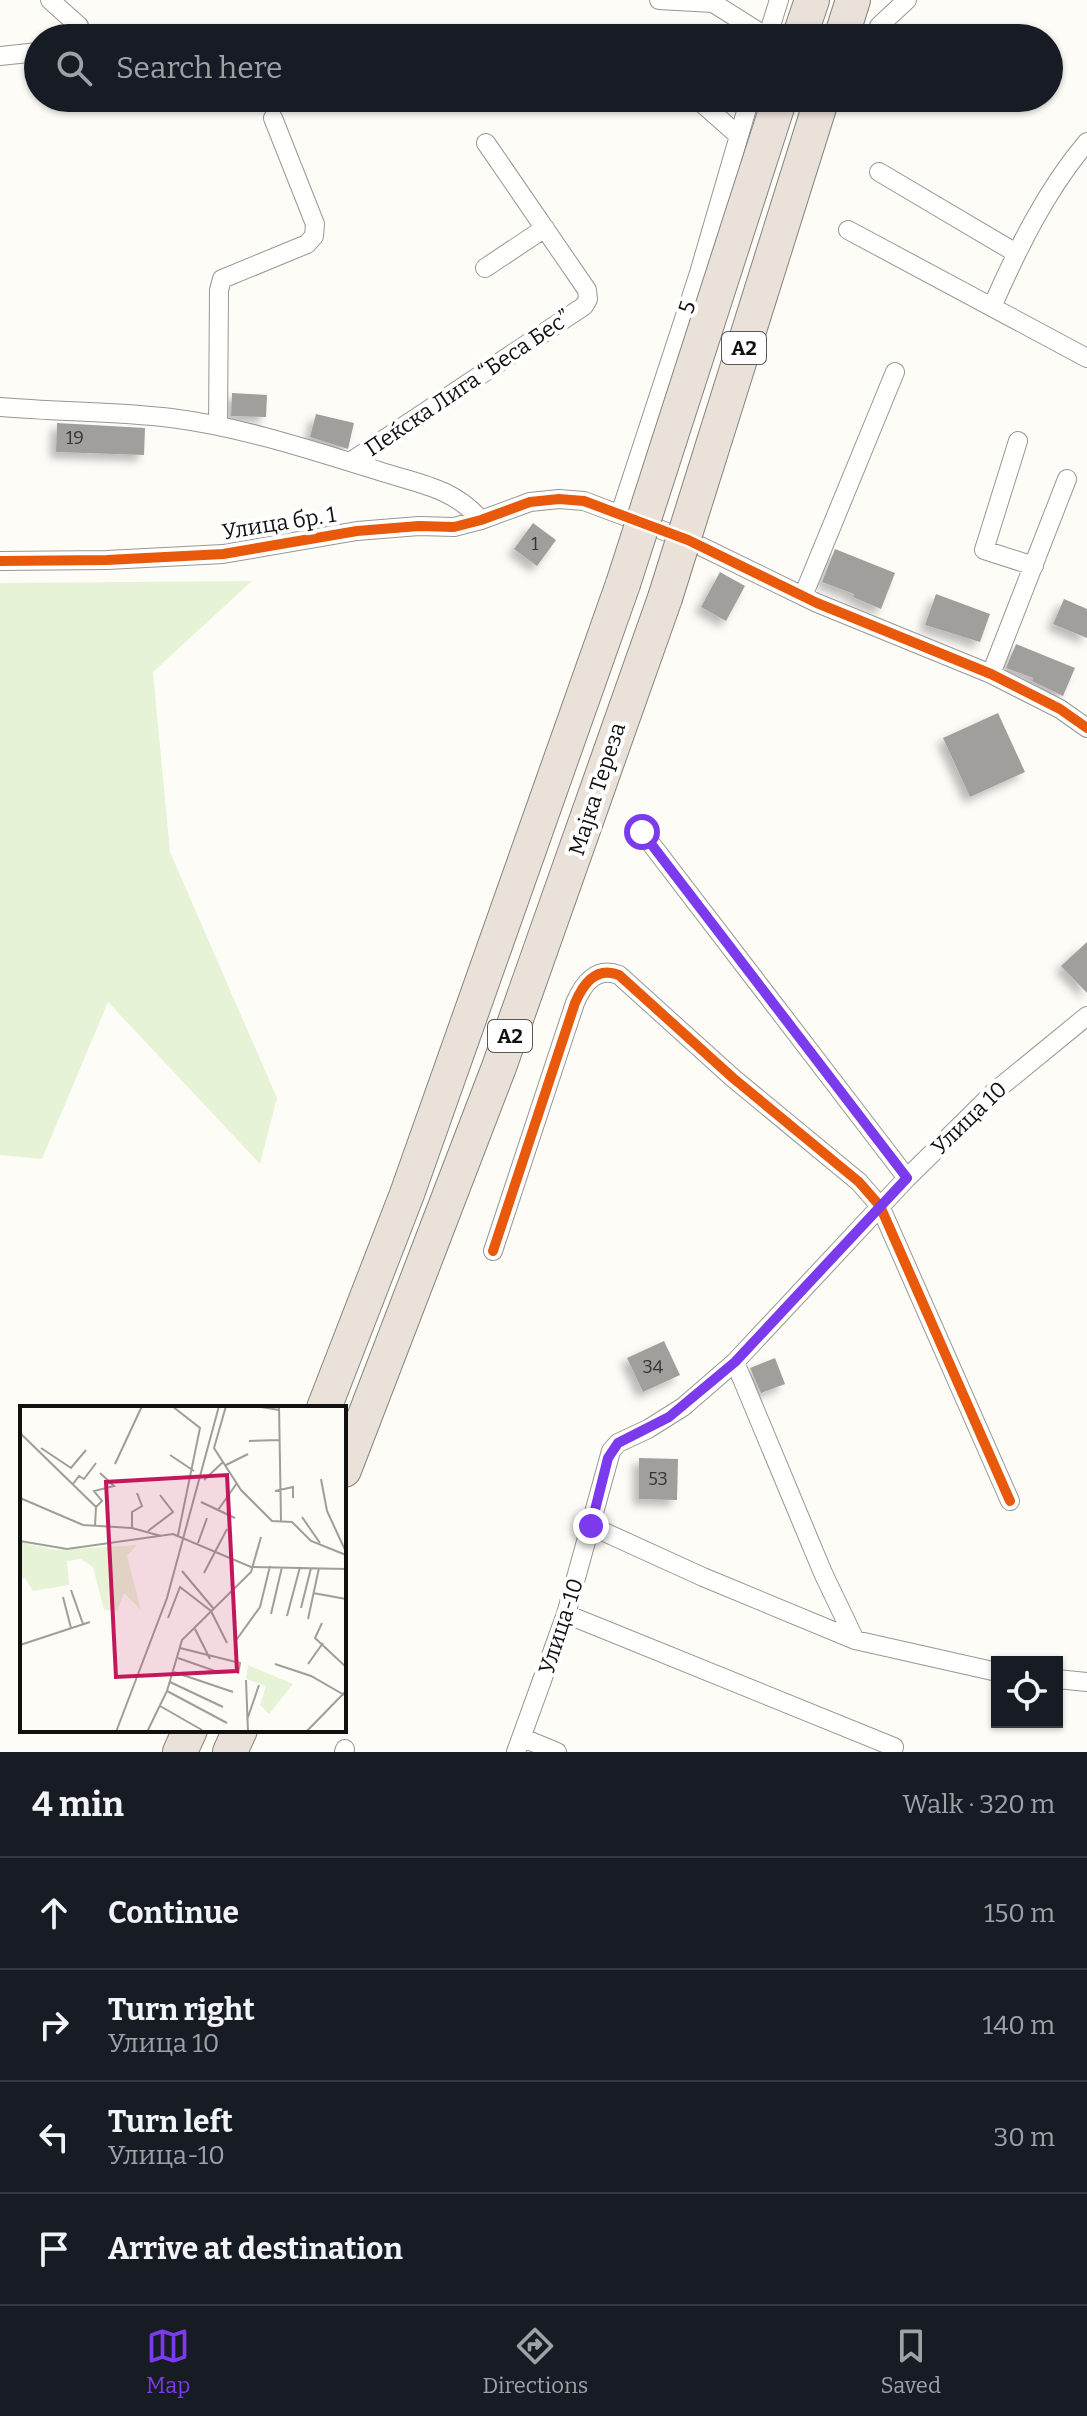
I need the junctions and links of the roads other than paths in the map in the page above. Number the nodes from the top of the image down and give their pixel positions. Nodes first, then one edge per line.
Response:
1 (50, 0) edge
2 (659, 0) edge
3 (779, 0) edge
4 (812, 0) edge
5 (853, 0) edge
6 (907, 0) edge
7 (77, 24) edge
8 (745, 24) edge
9 (771, 24) edge
10 (804, 24) edge
11 (845, 24) edge
12 (881, 24) edge
13 (24, 53) edge
14 (0, 56) edge
15 (712, 112) edge
16 (746, 112) edge
17 (775, 112) edge
18 (818, 112) edge
19 (273, 118) dead end
20 (739, 136) junction
21 (1087, 142) edge
22 (486, 143) dead end
23 (879, 172) dead end
24 (545, 228) junction
25 (848, 230) dead end
26 (1016, 253) junction
27 (485, 268) dead end
28 (992, 307) junction
29 (1087, 358) edge
30 (895, 372) dead end
31 (0, 407) edge
32 (218, 426) junction
33 (1018, 441) dead end
34 (350, 462) junction
35 (1067, 479) dead end
36 (620, 514) junction
37 (481, 520) junction
38 (0, 561) edge
39 (1034, 566) junction
40 (803, 596) junction
41 (991, 674) junction
42 (1087, 728) edge
43 (642, 832) dead end
44 (1087, 1016) edge
45 (907, 1178) junction
46 (880, 1206) junction
47 (493, 1251) dead end
48 (735, 1362) junction
49 (325, 1406) edge
50 (611, 1451) joint
51 (346, 1465) edge
52 (1010, 1501) dead end
53 (591, 1526) junction
54 (566, 1614) junction
55 (855, 1640) junction
56 (991, 1671) edge
57 (1063, 1680) edge
58 (1087, 1682) edge
59 (189, 1732) edge
60 (239, 1732) edge
61 (520, 1745) edge
62 (894, 1747) dead end
63 (180, 1752) edge
64 (230, 1752) edge
65 (557, 1752) edge

1 - 7 street
2 - 8 street
3 - 9 street
4 - 10 highway
5 - 11 highway
6 - 12 street
13 - 14 street
15 - 20 street
16 - 20 street, 5
17 - 49 highway, Мајка Тереза / A2, bridge
18 - 51 highway, Мајка Тереза / A2, bridge
19 - 32 street
20 - 36 street, 5
21 - 26 street
22 - 24 street, Пеќска Лига “Беса Бес”
23 - 26 street
24 - 27 street
24 - 34 street, Пеќска Лига “Беса Бес”
25 - 28 street
26 - 28 street
28 - 29 street
30 - 40 street
31 - 32 street, Пеќска Лига “Беса Бес”
32 - 34 street, Пеќска Лига “Беса Бес”
33 - 39 street
34 - 37 street, Пеќска Лига “Беса Бес”
35 - 39 street
36 - 37 street, Улица бр. 1
36 - 40 street
37 - 38 street, Улица бр. 1
39 - 41 street
40 - 41 street
41 - 42 street
43 - 45 street
44 - 45 street, Улица 10
45 - 46 street, Улица 10
46 - 47 street
46 - 48 street, Улица 10
46 - 52 street
48 - 50 street, Улица 10
48 - 55 street
50 - 53 street, Улица-10
53 - 54 street, Улица-10
53 - 55 street
54 - 61 street, Улица-10
54 - 62 street
55 - 56 street
57 - 58 street
59 - 63 highway
60 - 64 highway
61 - 65 street

